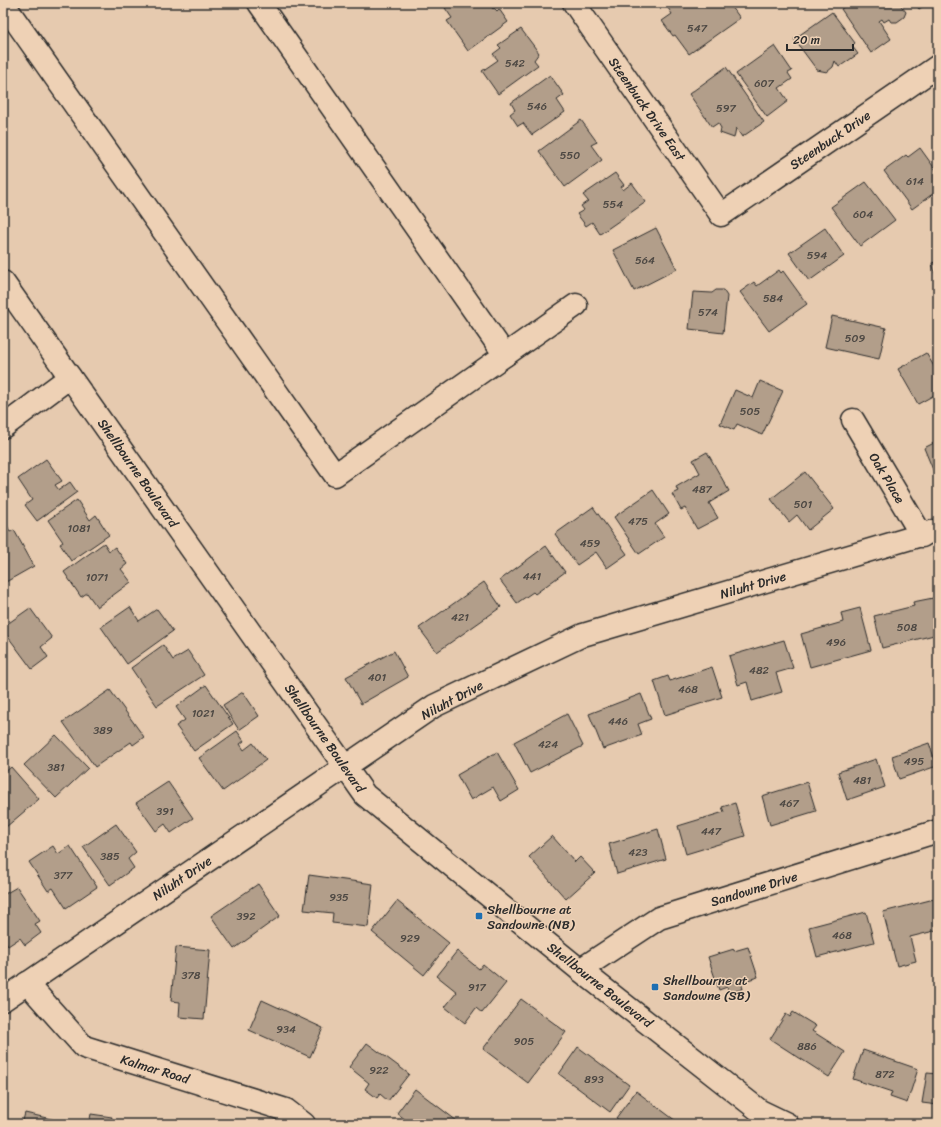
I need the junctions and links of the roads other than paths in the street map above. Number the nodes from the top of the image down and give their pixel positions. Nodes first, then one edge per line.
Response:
1 (3, 3) edge
2 (259, 3) edge
3 (574, 3) edge
4 (938, 66) edge
5 (721, 215) joint
6 (3, 282) edge
7 (576, 305) dead end
8 (505, 355) junction
9 (70, 377) junction
10 (853, 420) dead end
11 (3, 427) edge
12 (930, 533) edge
13 (345, 767) junction
14 (938, 831) edge
15 (580, 970) junction
16 (28, 983) junction
17 (3, 1000) edge
18 (304, 1124) edge
19 (787, 1124) edge

1 - 8 street
2 - 8 street
3 - 5 street, Steenbuck Drive East
4 - 5 street, Steenbuck Drive
6 - 9 street, Shellbourne Boulevard
7 - 8 street
9 - 11 street
9 - 13 street, Shellbourne Boulevard
10 - 12 street, Oak Place
12 - 13 street, Niluht Drive
13 - 15 street, Shellbourne Boulevard
13 - 16 street, Niluht Drive
14 - 15 street, Sandowne Drive
15 - 19 street, Shellbourne Boulevard
16 - 17 street, Niluht Drive
16 - 18 street, Kalmar Road

